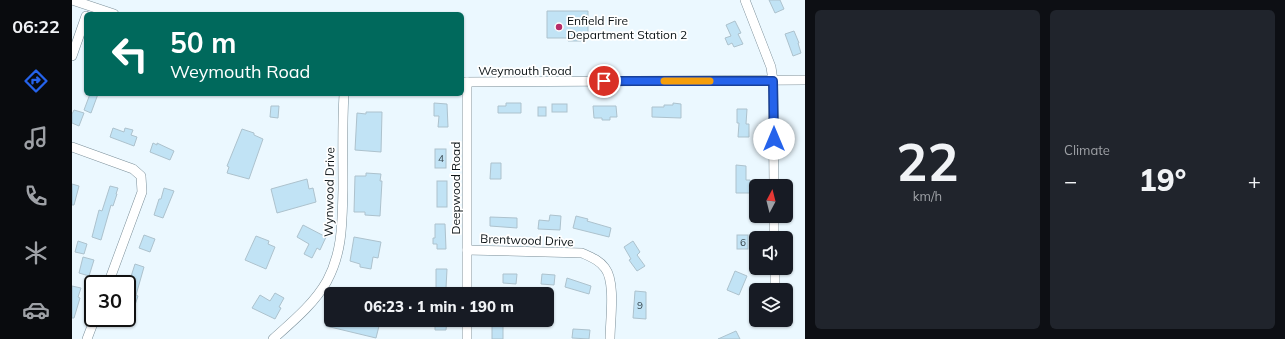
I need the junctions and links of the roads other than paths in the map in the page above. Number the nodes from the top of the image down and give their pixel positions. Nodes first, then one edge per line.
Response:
1 (72, 0) edge
2 (746, 0) edge
3 (88, 12) edge
4 (84, 23) edge
5 (72, 56) edge
6 (805, 80) edge
7 (773, 81) junction
8 (464, 82) edge
9 (344, 96) edge
10 (72, 147) edge
11 (774, 179) edge
12 (468, 250) junction
13 (111, 275) edge
14 (467, 287) edge
15 (92, 327) edge
16 (467, 327) edge
17 (87, 339) edge
18 (272, 339) edge
19 (467, 339) edge
20 (610, 339) edge

1 - 3 street
2 - 7 street
4 - 5 street
6 - 7 street, Weymouth Road
7 - 8 street, Weymouth Road
7 - 11 street
8 - 12 street, Deepwood Road
9 - 18 street, Wynwood Drive
10 - 13 street
12 - 14 street, Deepwood Road
12 - 20 street, Brentwood Drive
15 - 17 street
16 - 19 street

